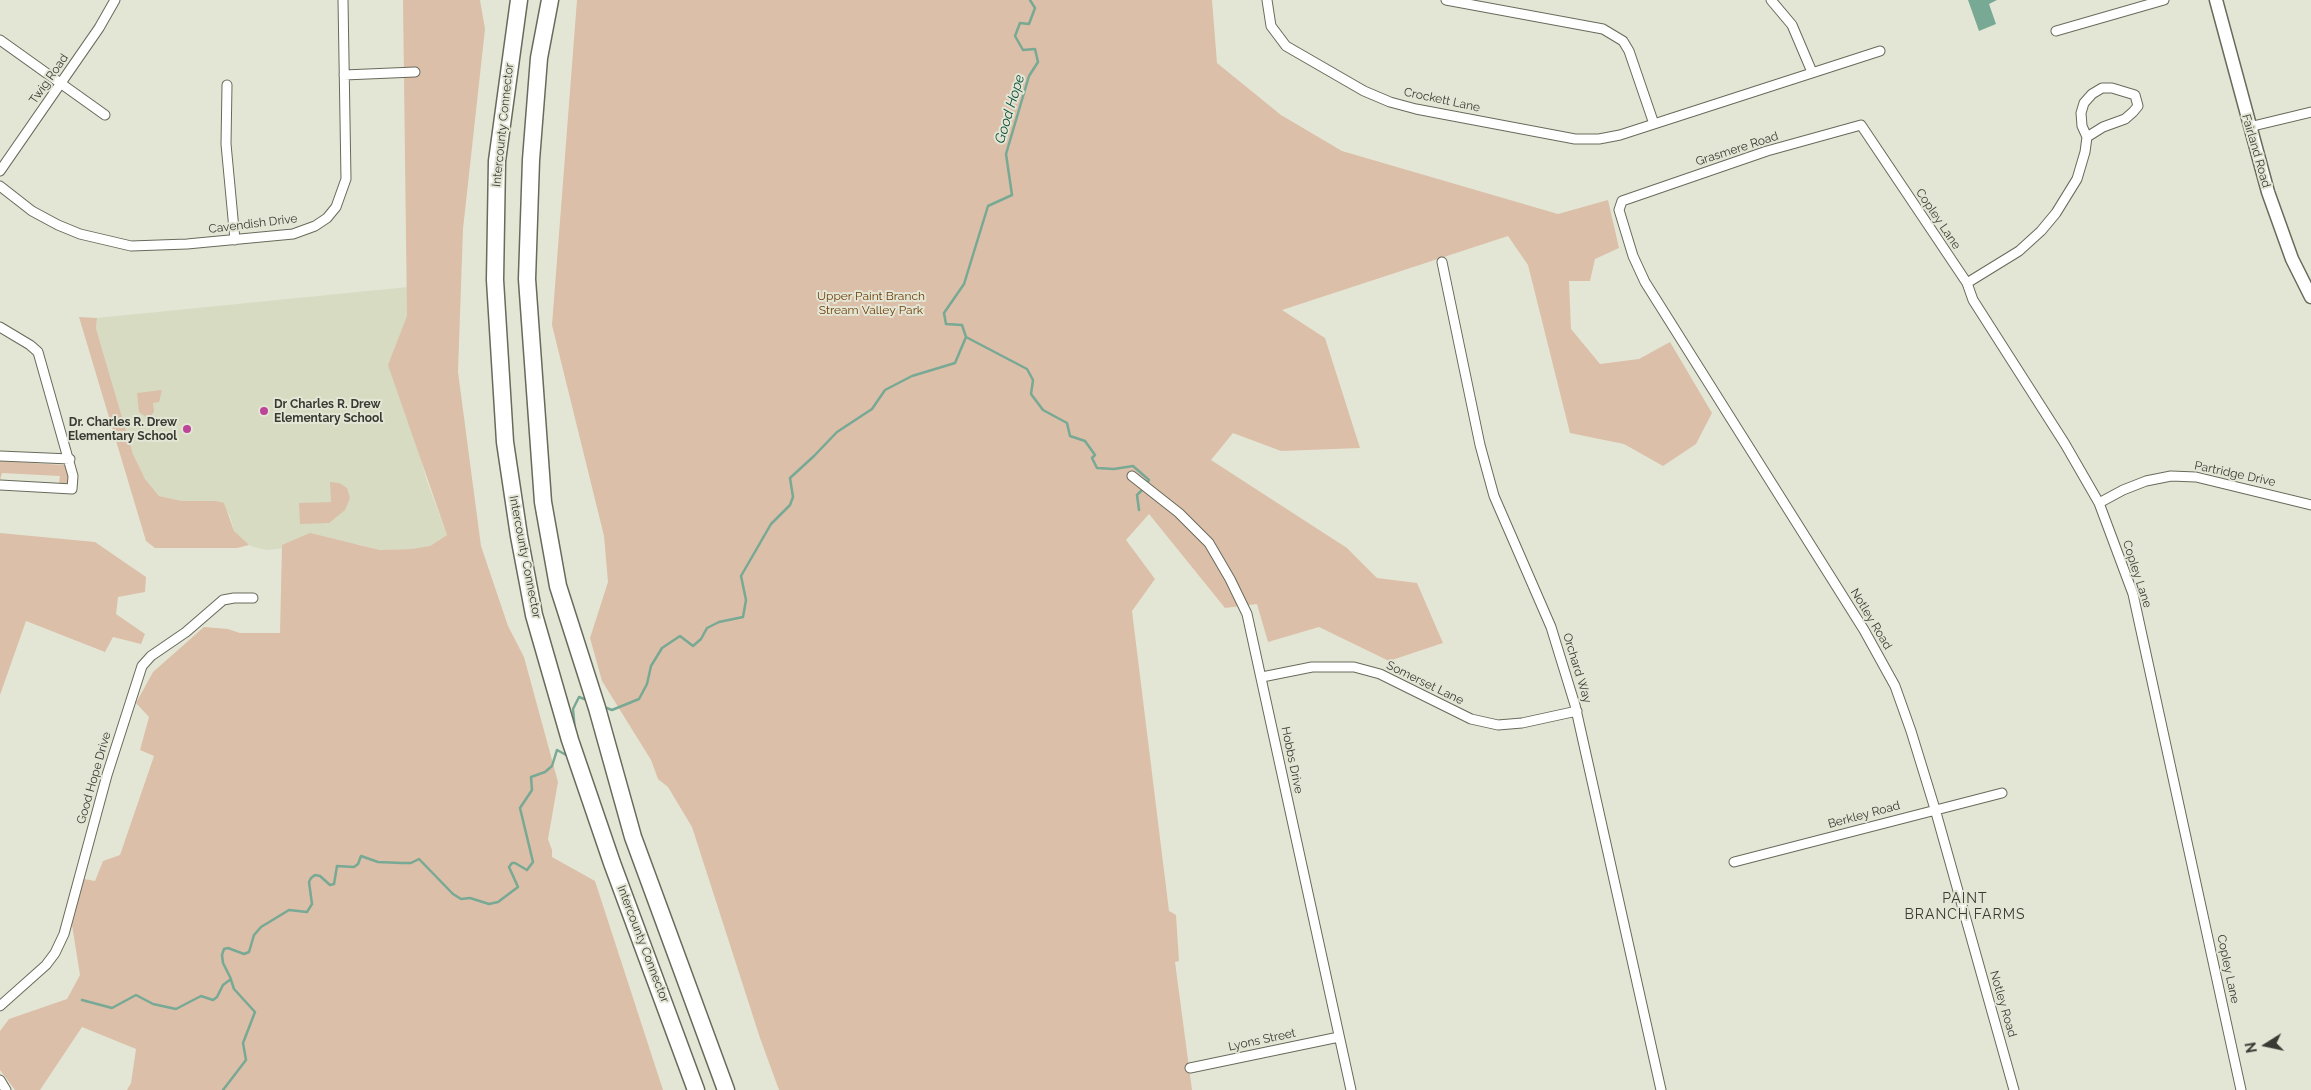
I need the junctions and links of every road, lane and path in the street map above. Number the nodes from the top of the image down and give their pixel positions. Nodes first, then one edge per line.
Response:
1 (115, 0) edge
2 (343, 0) edge
3 (519, 0) edge
4 (550, 0) edge
5 (1267, 0) edge
6 (1446, 0) edge
7 (1771, 0) edge
8 (2164, 0) edge
9 (2216, 0) edge
10 (2056, 31) dead end
11 (0, 40) edge
12 (1880, 50) dead end
13 (415, 72) dead end
14 (1812, 72) junction
15 (344, 75) junction
16 (62, 83) junction
17 (227, 85) dead end
18 (2311, 112) edge
19 (104, 115) dead end
20 (1654, 124) junction
21 (1861, 126) joint
22 (2249, 127) junction
23 (2087, 137) junction
24 (0, 171) edge
25 (0, 186) edge
26 (1622, 201) joint
27 (235, 240) junction
28 (1442, 262) dead end
29 (1966, 284) junction
30 (2311, 297) edge
31 (0, 327) edge
32 (0, 456) edge
33 (70, 459) junction
34 (1132, 476) dead end
35 (0, 485) edge
36 (2099, 503) junction
37 (2311, 505) edge
38 (253, 598) dead end
39 (1262, 677) junction
40 (1577, 710) junction
41 (2002, 793) dead end
42 (1935, 809) junction
43 (1734, 862) dead end
44 (0, 1006) edge
45 (1339, 1037) junction
46 (1190, 1068) dead end
47 (0, 1080) edge
48 (6, 1090) edge
49 (696, 1090) edge
50 (726, 1090) edge
51 (1351, 1090) edge
52 (1661, 1090) edge
53 (2014, 1090) edge
54 (2241, 1090) edge

1 - 16 street, Twig Road
2 - 15 street, Cavendish Drive
3 - 49 highway, Intercounty Connector
4 - 50 highway
5 - 20 street, Crockett Lane
6 - 20 street
7 - 14 street
8 - 10 street
9 - 22 main road, Fairland Road
11 - 16 street
12 - 14 street, Crockett Lane
13 - 15 street
14 - 20 street, Crockett Lane
15 - 27 street, Cavendish Drive
16 - 19 street
16 - 24 street, Twig Road
17 - 27 street
18 - 22 street
21 - 26 street, Grasmere Road
21 - 29 street, Copley Lane
22 - 30 main road, Fairland Road
23 - 23 street
23 - 29 street
25 - 27 street, Cavendish Drive
26 - 42 street, Notley Road
28 - 40 street, Orchard Way
29 - 36 street, Copley Lane
31 - 33 street
32 - 33 street
33 - 35 street
34 - 39 street, Hobbs Drive
36 - 37 street, Partridge Drive
36 - 54 street, Copley Lane
38 - 44 street, Good Hope Drive
39 - 40 street, Somerset Lane
39 - 45 street, Hobbs Drive
40 - 52 street, Orchard Way
41 - 42 street, Berkley Road
42 - 43 street, Berkley Road
42 - 53 street, Notley Road
45 - 46 street, Lyons Street
45 - 51 street, Hobbs Drive
47 - 48 street

